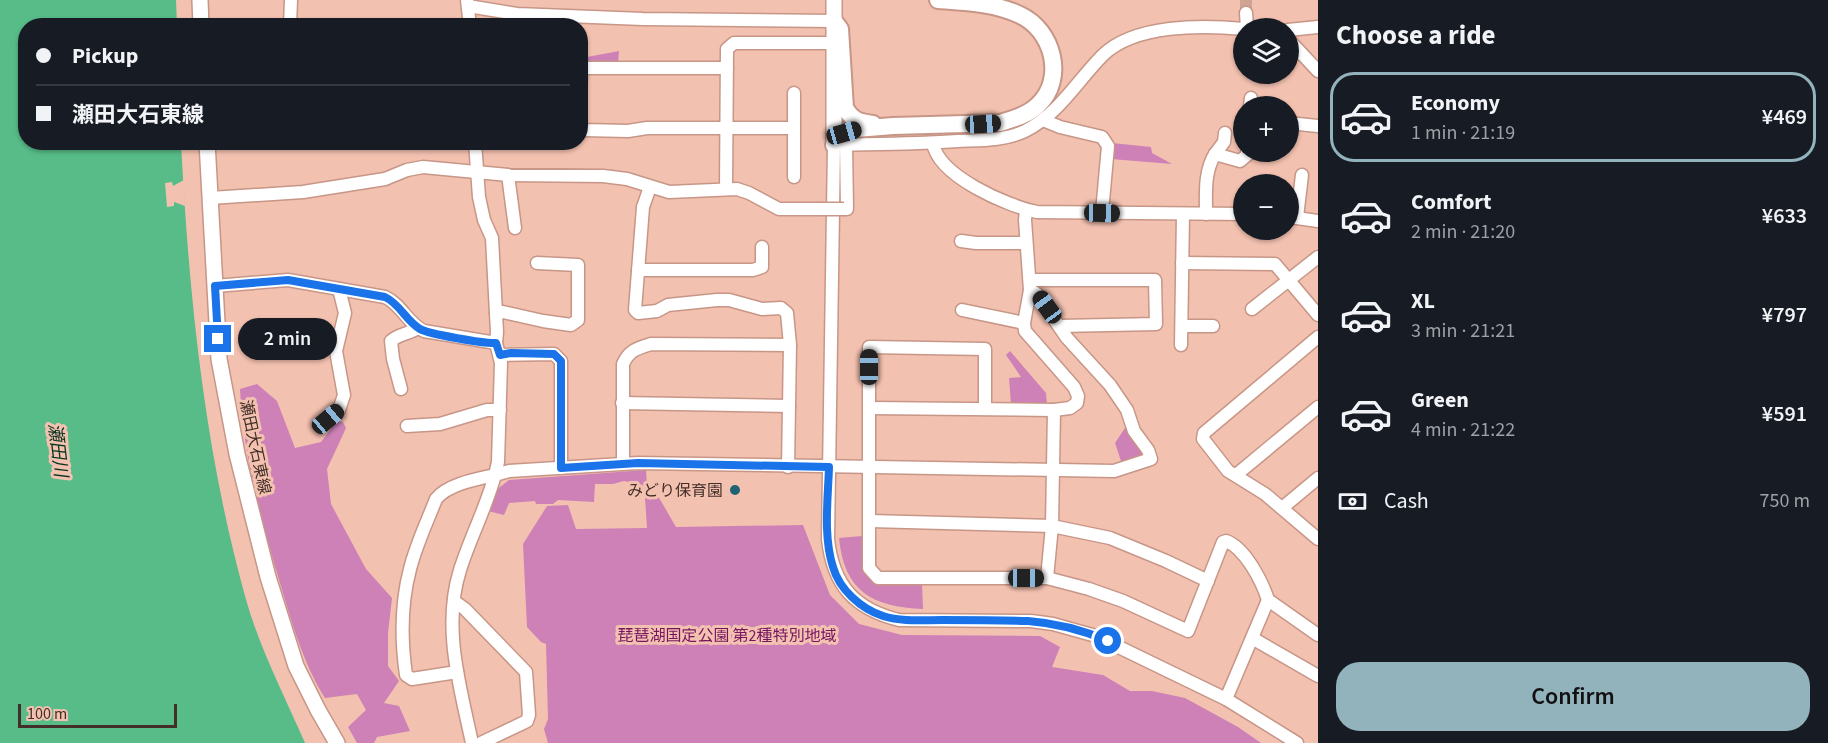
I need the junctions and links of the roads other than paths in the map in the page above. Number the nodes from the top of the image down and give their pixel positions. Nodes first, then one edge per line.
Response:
1 (200, 0) edge
2 (291, 0) edge
3 (834, 0) edge
4 (938, 0) edge
5 (468, 3) edge
6 (1246, 13) tunnel mouth
7 (201, 18) edge
8 (290, 18) edge
9 (469, 18) edge
10 (1246, 18) edge
11 (801, 21) junction
12 (834, 21) junction
13 (1318, 27) edge
14 (1233, 29) edge
15 (1299, 29) edge
16 (801, 43) junction
17 (834, 43) junction
18 (1299, 58) edge
19 (588, 68) edge
20 (727, 68) junction
21 (1318, 71) edge
22 (794, 93) dead end
23 (1043, 120) junction
24 (1299, 124) edge
25 (893, 126) junction
26 (1318, 126) edge
27 (726, 128) junction
28 (794, 128) junction
29 (588, 130) edge
30 (1224, 133) dead end
31 (933, 143) junction
32 (840, 145) junction
33 (207, 150) edge
34 (475, 150) edge
35 (1215, 154) junction
36 (1233, 159) edge
37 (477, 171) junction
38 (508, 175) junction
39 (1302, 175) dead end
40 (794, 177) dead end
41 (650, 187) junction
42 (726, 189) junction
43 (1299, 189) edge
44 (210, 198) junction
45 (1026, 210) junction
46 (1102, 213) junction
47 (1183, 214) junction
48 (1206, 214) junction
49 (1233, 214) edge
50 (1299, 218) edge
51 (1318, 221) edge
52 (515, 228) dead end
53 (961, 241) dead end
54 (1026, 243) junction
55 (762, 247) dead end
56 (1318, 257) edge
57 (537, 263) dead end
58 (1182, 263) junction
59 (638, 270) junction
60 (1289, 281) junction
61 (1030, 285) junction
62 (215, 286) junction
63 (339, 289) junction
64 (1252, 309) dead end
65 (962, 310) dead end
66 (496, 312) junction
67 (1318, 315) edge
68 (1024, 323) junction
69 (1060, 326) junction
70 (1182, 326) junction
71 (1213, 326) dead end
72 (418, 328) junction
73 (1318, 337) edge
74 (790, 345) junction
75 (1181, 345) dead end
76 (498, 349) junction
77 (400, 389) dead end
78 (622, 403) junction
79 (789, 406) junction
80 (1318, 407) edge
81 (870, 408) junction
82 (986, 409) junction
83 (500, 410) junction
84 (1054, 410) junction
85 (318, 425) dead end
86 (407, 426) dead end
87 (622, 464) junction
88 (788, 467) junction
89 (829, 467) junction
90 (561, 468) junction
91 (870, 468) junction
92 (1053, 469) junction
93 (495, 475) junction
94 (1236, 475) junction
95 (1318, 478) edge
96 (1282, 508) junction
97 (870, 521) junction
98 (1052, 526) junction
99 (1318, 539) edge
100 (1047, 578) junction
101 (1208, 581) junction
102 (1268, 600) junction
103 (454, 601) junction
104 (1318, 635) edge
105 (1252, 638) junction
106 (457, 672) junction
107 (1318, 676) edge
108 (1226, 699) junction
109 (337, 743) edge
110 (472, 743) edge
111 (481, 743) edge
112 (1298, 743) edge

1 - 7 main road
2 - 8 street
3 - 12 main road
4 - 25 highway
5 - 9 street
5 - 11 street
6 - 10 street
11 - 12 street
11 - 16 street
12 - 17 main road
12 - 25 highway
13 - 15 street
14 - 23 street
16 - 17 street
16 - 20 street
17 - 32 main road
18 - 21 street
19 - 20 street
20 - 27 street
22 - 28 street
23 - 31 street
23 - 46 street
24 - 26 street
25 - 32 highway
27 - 28 street
27 - 29 street
27 - 42 street
28 - 40 street
30 - 35 street
31 - 32 street
31 - 45 street
32 - 42 street, bridge
32 - 89 street
33 - 44 main road, 瀬田大石東線
34 - 37 street
35 - 36 street
35 - 48 street
37 - 38 street
37 - 44 street
37 - 66 street
38 - 41 street
38 - 52 street
39 - 43 street
41 - 42 street
41 - 59 street
44 - 62 main road, 瀬田大石東線
45 - 46 street
45 - 54 street
46 - 47 street
47 - 48 street
47 - 58 street
48 - 49 street
50 - 51 street
53 - 54 street
54 - 61 street
55 - 59 street
56 - 60 street
57 - 66 street
58 - 60 street
58 - 70 street
59 - 74 street
60 - 64 street
60 - 67 street
61 - 68 street
61 - 69 street
61 - 69 street
62 - 63 street
62 - 109 main road, 瀬田大石東線
63 - 72 street
63 - 85 street
65 - 68 street
66 - 76 street
68 - 84 street
69 - 92 street
70 - 71 street
70 - 75 street
72 - 76 street
72 - 77 street
73 - 94 street
74 - 78 street
74 - 79 street
76 - 83 street
76 - 90 street
78 - 79 street
78 - 87 street
79 - 88 street
80 - 94 street
81 - 82 street
81 - 82 street
81 - 91 street
82 - 84 street
83 - 86 street
83 - 93 street
84 - 92 street
87 - 88 street
87 - 90 street
88 - 89 street
89 - 91 street
89 - 108 street
90 - 93 street
91 - 92 street
91 - 97 street
92 - 98 street
93 - 103 street
93 - 106 street
94 - 96 street
95 - 96 street
96 - 99 street
97 - 98 street
97 - 100 street
98 - 100 street
98 - 101 street
100 - 101 street
101 - 102 street
102 - 104 street
102 - 105 street
103 - 106 street
103 - 111 street
105 - 107 street
105 - 108 street
106 - 110 street
108 - 112 street

